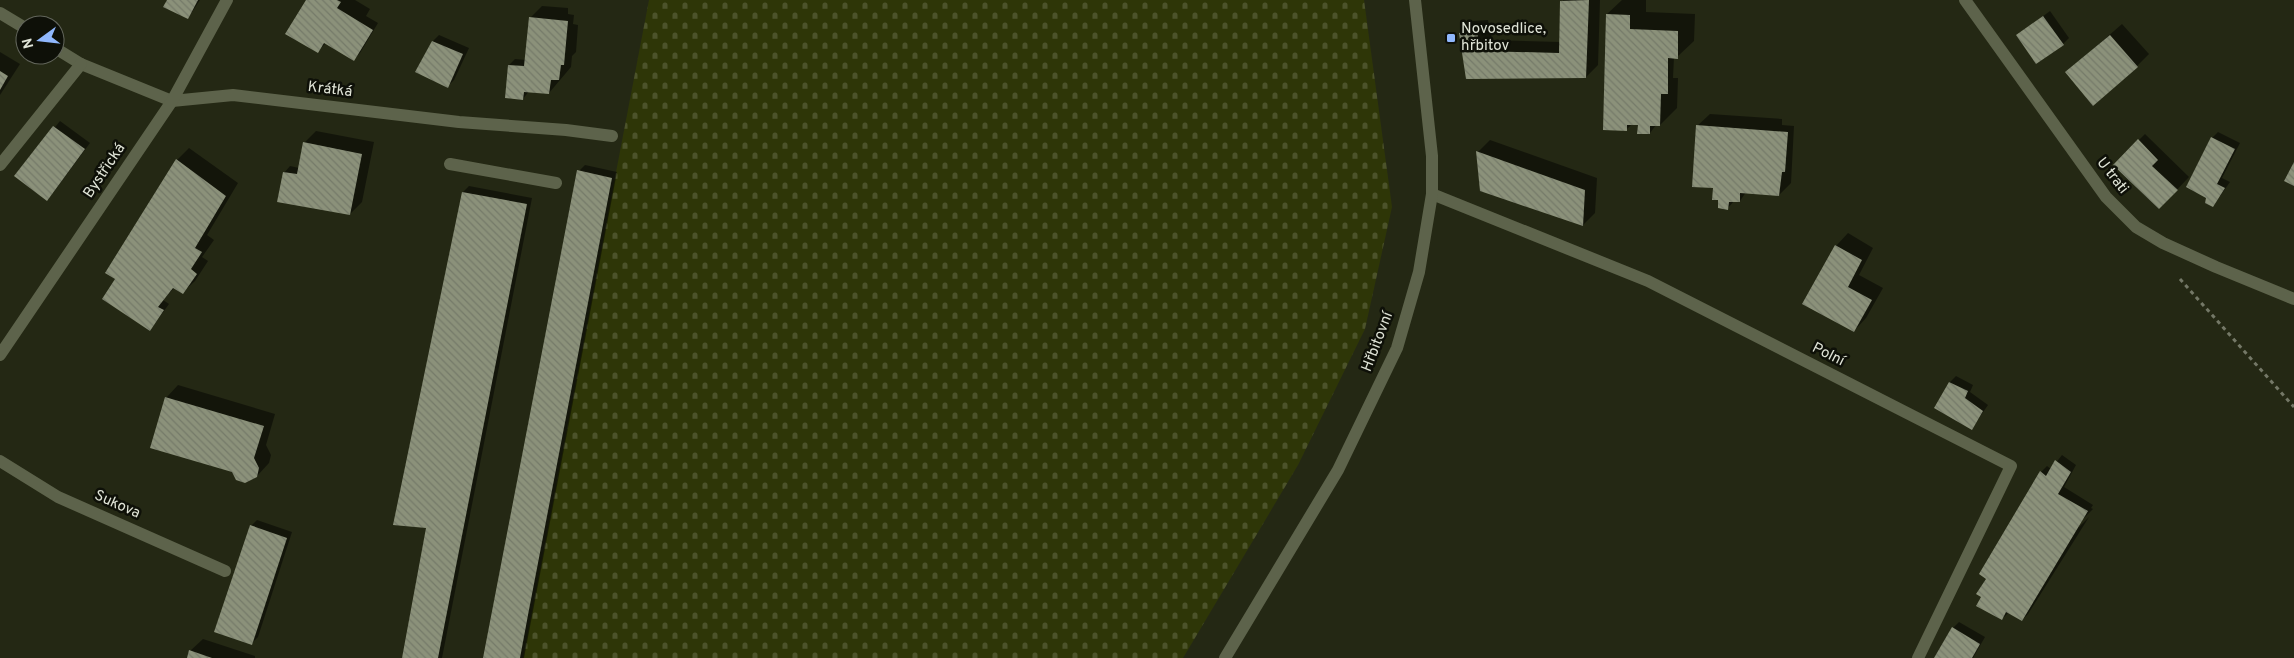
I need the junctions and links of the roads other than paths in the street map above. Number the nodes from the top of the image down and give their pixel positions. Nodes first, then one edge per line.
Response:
1 (227, 0) edge
2 (1415, 0) edge
3 (1965, 0) edge
4 (0, 12) edge
5 (15, 22) edge
6 (65, 54) edge
7 (81, 64) junction
8 (172, 101) junction
9 (612, 136) dead end
10 (450, 164) dead end
11 (0, 166) edge
12 (556, 183) dead end
13 (1432, 194) junction
14 (2294, 299) edge
15 (0, 355) edge
16 (0, 461) edge
17 (225, 571) dead end
18 (1225, 658) edge
19 (1918, 658) edge

1 - 8 street, Bystřická
2 - 13 street, Hřbitovní
3 - 14 street, U trati
4 - 5 street
6 - 7 street, Krátká
7 - 8 street, Krátká
7 - 11 street
8 - 9 street, Krátká
8 - 15 street, Bystřická
10 - 12 street
13 - 18 street, Hřbitovní
13 - 19 street, Polní
16 - 17 street, Sukova

